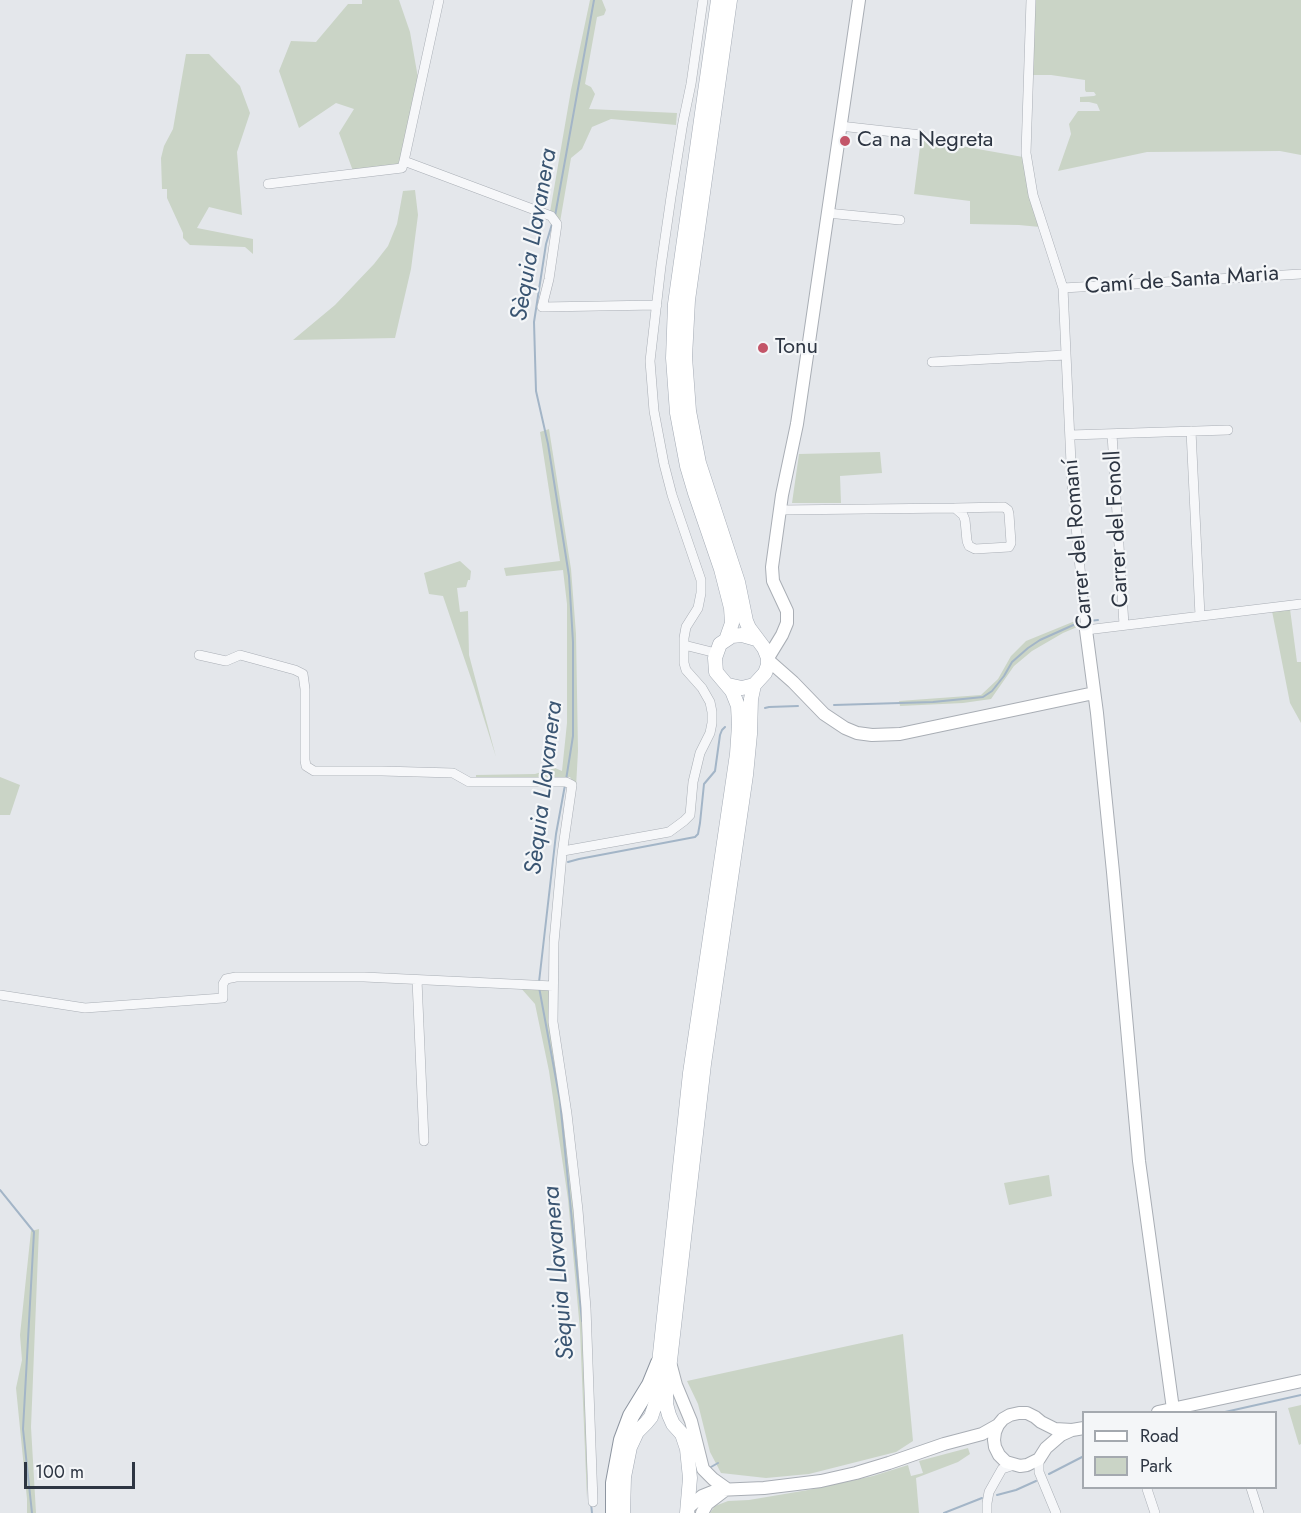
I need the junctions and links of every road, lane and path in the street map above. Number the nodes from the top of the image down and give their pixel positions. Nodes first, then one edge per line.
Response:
1 (439, 0) edge
2 (703, 0) edge
3 (718, 0) edge
4 (730, 0) edge
5 (859, 0) edge
6 (1031, 0) edge
7 (840, 126) junction
8 (921, 135) dead end
9 (404, 161) junction
10 (268, 184) dead end
11 (827, 213) junction
12 (900, 220) dead end
13 (1301, 274) edge
14 (1063, 288) junction
15 (657, 305) junction
16 (1066, 355) junction
17 (932, 362) dead end
18 (1228, 430) dead end
19 (1191, 431) junction
20 (1112, 434) junction
21 (1070, 435) junction
22 (955, 507) junction
23 (780, 510) junction
24 (1301, 604) edge
25 (1200, 616) junction
26 (1124, 625) junction
27 (1086, 630) junction
28 (726, 640) junction
29 (779, 640) junction
30 (758, 641) junction
31 (684, 645) junction
32 (716, 653) junction
33 (199, 655) dead end
34 (768, 659) junction
35 (786, 676) junction
36 (758, 681) junction
37 (728, 685) junction
38 (1094, 693) junction
39 (563, 851) junction
40 (417, 980) junction
41 (554, 986) junction
42 (0, 995) edge
43 (423, 1141) dead end
44 (665, 1363) junction
45 (1301, 1381) edge
46 (1173, 1409) junction
47 (1166, 1411) edge
48 (1041, 1422) junction
49 (646, 1423) junction
50 (673, 1424) junction
51 (998, 1425) junction
52 (1078, 1429) edge
53 (973, 1437) junction
54 (997, 1451) junction
55 (1043, 1453) junction
56 (690, 1467) junction
57 (1014, 1467) junction
58 (1039, 1472) junction
59 (727, 1489) junction
60 (1147, 1489) edge
61 (1251, 1489) edge
62 (593, 1502) dead end
63 (688, 1510) edge
64 (614, 1513) edge
65 (623, 1513) edge
66 (702, 1513) edge
67 (987, 1513) edge
68 (1056, 1513) edge
69 (1155, 1513) edge
70 (1259, 1513) edge

1 - 9 street
2 - 15 street
3 - 28 main road
4 - 30 main road
5 - 7 street
6 - 14 street, Carrer del Romaní
7 - 8 street
7 - 11 street
9 - 10 street
9 - 15 street
11 - 12 street
11 - 23 street
13 - 14 street, Camí de Santa Maria
14 - 16 street, Carrer del Romaní
15 - 31 street
16 - 17 street
16 - 21 street, Carrer del Romaní
18 - 19 street
19 - 20 street
19 - 25 street
20 - 21 street
20 - 26 street, Carrer del Fonoll
21 - 27 street, Carrer del Romaní
22 - 22 street
22 - 23 street
23 - 29 street
24 - 25 street
25 - 26 street
26 - 27 street
27 - 38 street, Carrer del Romaní
28 - 30 main road
28 - 32 main road
29 - 30 street
29 - 34 street
30 - 34 main road
31 - 32 street
31 - 39 street
32 - 37 main road
33 - 39 street
34 - 35 street
34 - 36 main road
35 - 36 street
35 - 38 street
36 - 37 main road
36 - 44 main road
37 - 44 main road
38 - 46 street, Carrer del Romaní
39 - 41 street
40 - 41 street
40 - 42 street
40 - 43 street
41 - 62 street
44 - 49 main road
44 - 50 main road
44 - 59 street
44 - 64 highway
45 - 46 street
46 - 47 street
48 - 51 street
48 - 52 street
48 - 55 street
49 - 50 main road
49 - 65 main road
50 - 56 main road
51 - 53 street
51 - 54 street
52 - 55 street
53 - 54 street
53 - 59 street
54 - 57 street
55 - 57 street
55 - 58 street
56 - 59 street
56 - 63 main road
57 - 58 street
57 - 67 street
58 - 68 street
59 - 63 street
59 - 66 street
60 - 69 street
61 - 70 street

